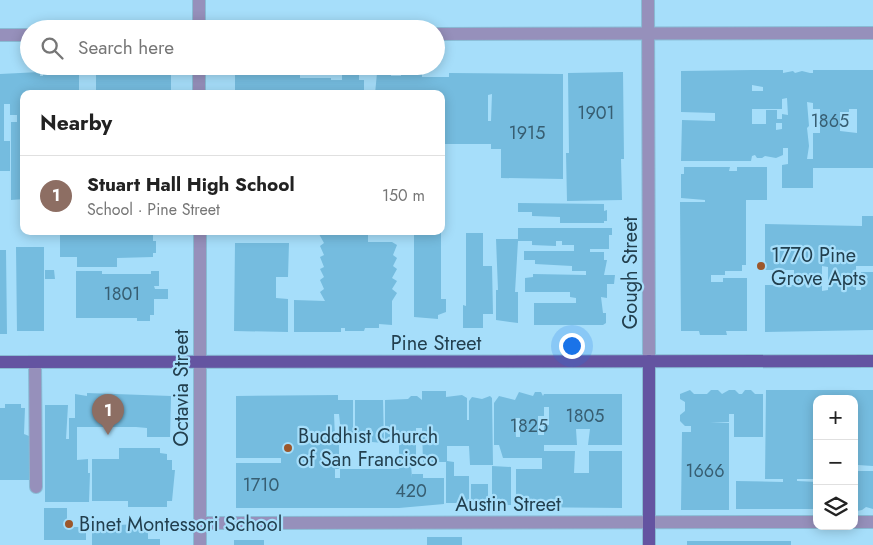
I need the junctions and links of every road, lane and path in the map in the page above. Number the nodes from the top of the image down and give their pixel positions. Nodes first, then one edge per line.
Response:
1 (199, 0) edge
2 (648, 0) edge
3 (199, 20) edge
4 (648, 33) junction
5 (873, 33) edge
6 (445, 34) edge
7 (0, 35) edge
8 (20, 35) edge
9 (199, 75) edge
10 (199, 90) edge
11 (200, 235) edge
12 (649, 361) junction
13 (873, 361) edge
14 (0, 362) edge
15 (35, 362) junction
16 (200, 362) junction
17 (36, 487) dead end
18 (649, 522) junction
19 (813, 522) edge
20 (858, 522) edge
21 (873, 522) edge
22 (200, 523) junction
23 (200, 545) edge
24 (649, 545) edge

1 - 3 street
2 - 4 street, Gough Street
4 - 5 street
4 - 6 street
4 - 12 street, Gough Street
7 - 8 street
9 - 10 street
11 - 16 street, Octavia Street
12 - 13 main road, Pine Street
12 - 16 main road, Pine Street
12 - 18 main road, Gough Street
14 - 15 main road, Pine Street
15 - 16 main road, Pine Street
15 - 17 street
16 - 22 street, Octavia Street
18 - 19 street, Austin Street
18 - 22 street, Austin Street
18 - 24 main road, Gough Street
20 - 21 street
22 - 23 street, Octavia Street

